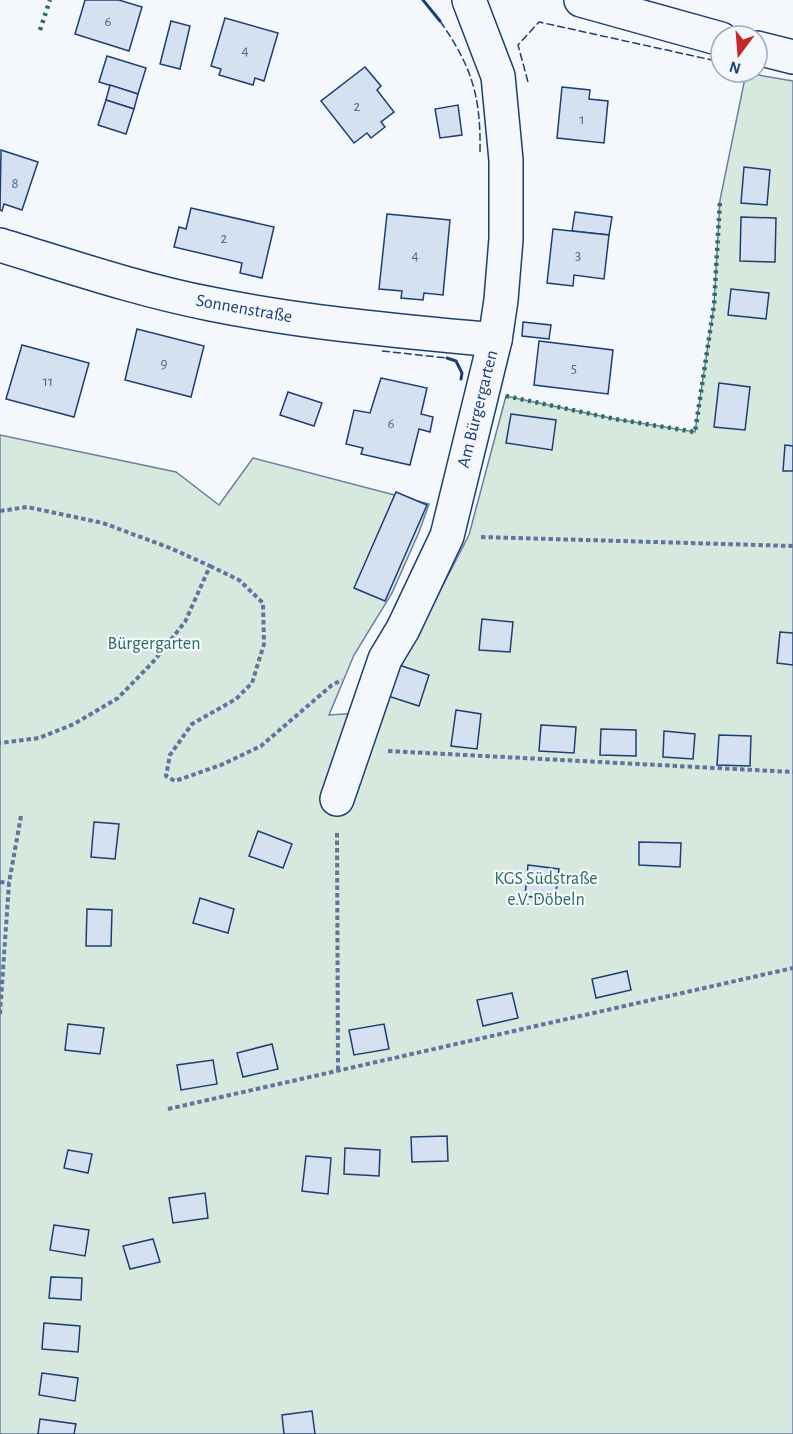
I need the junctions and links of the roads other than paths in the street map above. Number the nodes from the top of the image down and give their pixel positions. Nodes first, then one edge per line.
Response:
1 (469, 0) edge
2 (581, 0) edge
3 (709, 36) edge
4 (769, 51) edge
5 (793, 57) edge
6 (0, 245) edge
7 (495, 340) junction
8 (337, 799) road end

1 - 7 street, Am Bürgergarten
2 - 3 street
4 - 5 street
6 - 7 street, Sonnenstraße
7 - 8 street, Am Bürgergarten

